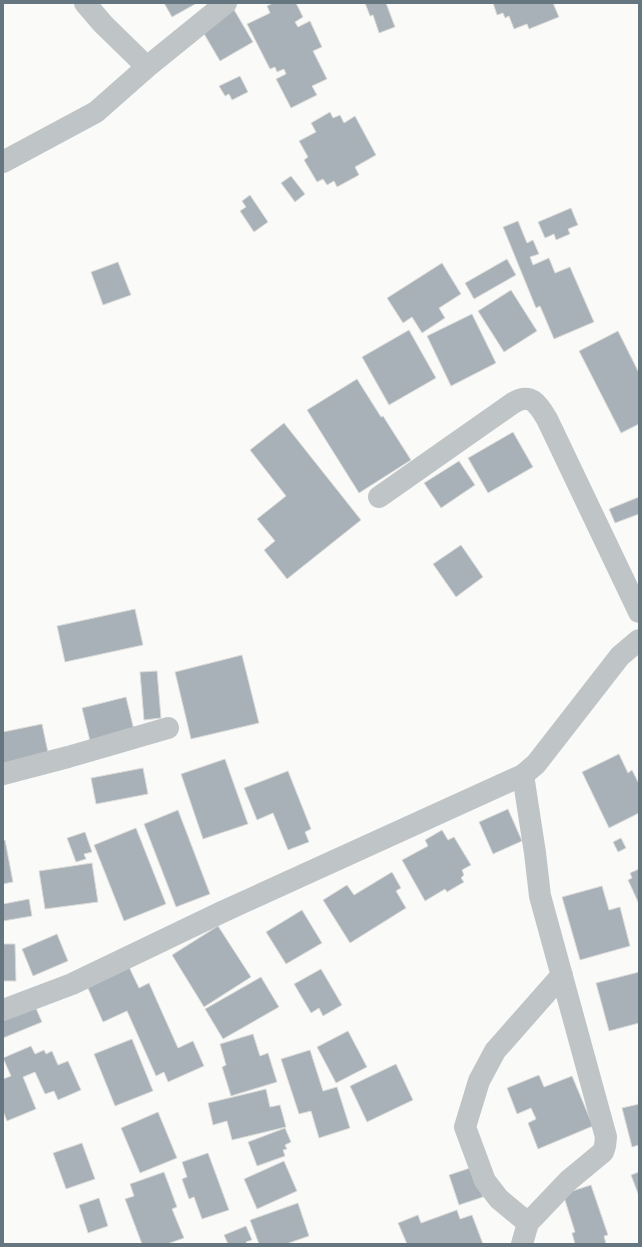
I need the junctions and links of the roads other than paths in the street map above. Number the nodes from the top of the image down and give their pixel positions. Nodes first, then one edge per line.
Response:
1 (85, 3) edge
2 (226, 3) edge
3 (147, 67) junction
4 (3, 162) edge
5 (379, 497) dead end
6 (639, 612) edge
7 (639, 640) edge
8 (168, 728) dead end
9 (3, 774) edge
10 (523, 775) junction
11 (562, 975) junction
12 (3, 1010) edge
13 (528, 1223) junction
14 (522, 1244) edge

1 - 3 street
2 - 3 street
3 - 4 street
5 - 6 street
7 - 10 street
8 - 9 street
10 - 11 street
10 - 12 street
11 - 13 street
11 - 13 street
13 - 14 street

